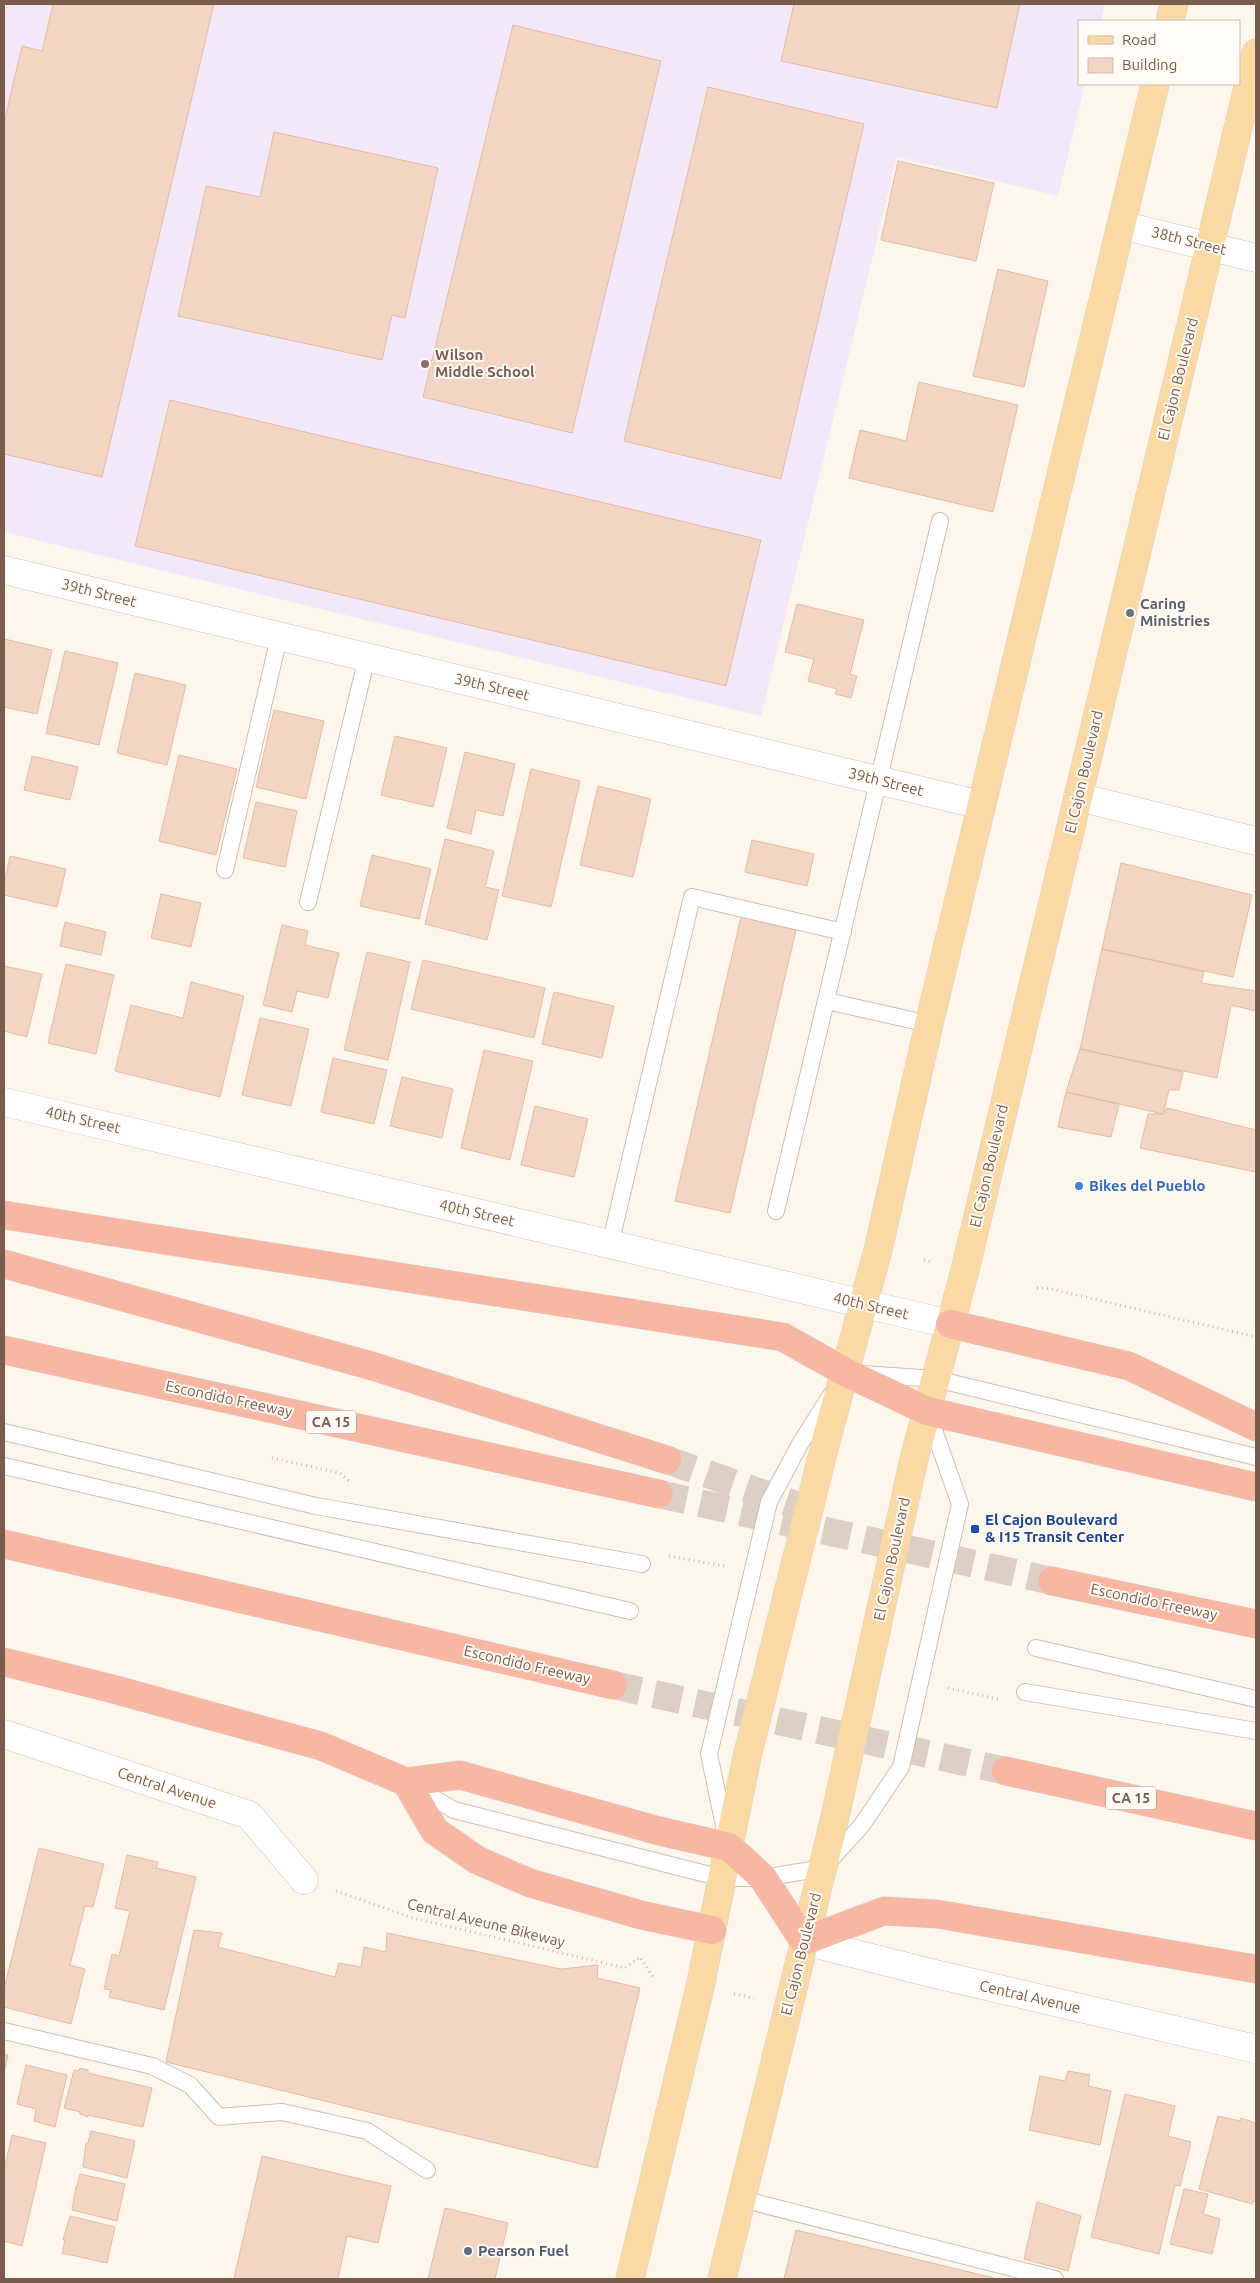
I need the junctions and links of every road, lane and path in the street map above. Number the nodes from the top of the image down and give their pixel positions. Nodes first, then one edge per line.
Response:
1 (1174, 4) edge
2 (1170, 20) edge
3 (1256, 53) edge
4 (1155, 85) edge
5 (1121, 225) junction
6 (1210, 246) junction
7 (1256, 258) edge
8 (940, 521) dead end
9 (4, 570) edge
10 (279, 636) junction
11 (367, 657) junction
12 (879, 780) junction
13 (1078, 797) junction
14 (981, 805) junction
15 (1256, 841) edge
16 (225, 870) dead end
17 (308, 902) dead end
18 (842, 932) junction
19 (828, 1000) junction
20 (928, 1024) junction
21 (4, 1102) edge
22 (776, 1211) dead end
23 (4, 1215) edge
24 (610, 1245) junction
25 (4, 1264) edge
26 (1037, 1288) dead end
27 (862, 1304) junction
28 (950, 1324) junction
29 (1256, 1338) edge
30 (4, 1350) edge
31 (845, 1372) junction
32 (936, 1379) junction
33 (928, 1411) junction
34 (1256, 1427) edge
35 (4, 1432) edge
36 (1256, 1457) edge
37 (272, 1458) dead end
38 (666, 1460) tunnel mouth
39 (4, 1466) edge
40 (352, 1484) dead end
41 (1256, 1487) edge
42 (659, 1494) tunnel mouth
43 (4, 1544) edge
44 (642, 1564) dead end
45 (1052, 1581) tunnel mouth
46 (630, 1611) dead end
47 (1256, 1624) edge
48 (1036, 1648) dead end
49 (4, 1662) edge
50 (612, 1685) tunnel mouth
51 (1025, 1692) dead end
52 (1256, 1699) edge
53 (1256, 1730) edge
54 (4, 1734) edge
55 (1006, 1771) tunnel mouth
56 (406, 1782) junction
57 (1256, 1826) edge
58 (729, 1847) junction
59 (823, 1868) junction
60 (722, 1878) junction
61 (763, 1878) junction
62 (304, 1880) joint
63 (712, 1930) junction
64 (804, 1941) junction
65 (1256, 1970) edge
66 (653, 1977) dead end
67 (726, 1992) dead end
68 (754, 1998) dead end
69 (4, 2031) edge
70 (1256, 2049) edge
71 (427, 2170) dead end
72 (742, 2199) junction
73 (630, 2279) edge
74 (722, 2279) edge
75 (1055, 2279) edge

1 - 2 main road
3 - 6 main road, El Cajon Boulevard
4 - 5 main road
5 - 6 street, 38th Street
5 - 14 main road
6 - 7 street, 38th Street
6 - 13 main road, El Cajon Boulevard
8 - 12 lane
9 - 10 street, 39th Street
10 - 11 street, 39th Street
10 - 16 lane
11 - 12 street, 39th Street
11 - 17 lane
12 - 14 street, 39th Street
12 - 18 lane
13 - 15 street
13 - 28 main road, El Cajon Boulevard
14 - 20 main road
18 - 19 lane
18 - 24 lane
19 - 20 lane
19 - 22 lane
20 - 27 main road
21 - 24 street, 40th Street
23 - 31 highway
24 - 27 street, 40th Street
25 - 38 highway
26 - 29 path
27 - 28 street, 40th Street
27 - 31 main road
28 - 32 main road, El Cajon Boulevard
28 - 34 highway
30 - 42 highway, Escondido Freeway / CA 15
31 - 32 lane
31 - 33 highway
31 - 58 main road
31 - 58 lane
32 - 33 main road, El Cajon Boulevard
32 - 36 lane
33 - 41 highway
33 - 59 main road, El Cajon Boulevard
33 - 59 lane
35 - 44 lane
37 - 40 path
39 - 46 lane
43 - 50 highway, Escondido Freeway
45 - 47 highway, Escondido Freeway
48 - 52 lane
49 - 56 highway
51 - 53 lane
54 - 62 street, Central Avenue
55 - 57 highway, CA 15
56 - 58 highway
56 - 60 lane
56 - 63 highway
58 - 60 main road
58 - 61 highway
59 - 61 lane
59 - 64 main road, El Cajon Boulevard
60 - 61 lane
60 - 63 main road
61 - 64 highway
62 - 66 path, Central Aveune Bikeway
63 - 73 main road
64 - 65 highway
64 - 70 street, Central Avenue
64 - 72 main road, El Cajon Boulevard
67 - 68 path
69 - 71 lane
72 - 74 main road, El Cajon Boulevard
72 - 75 lane

